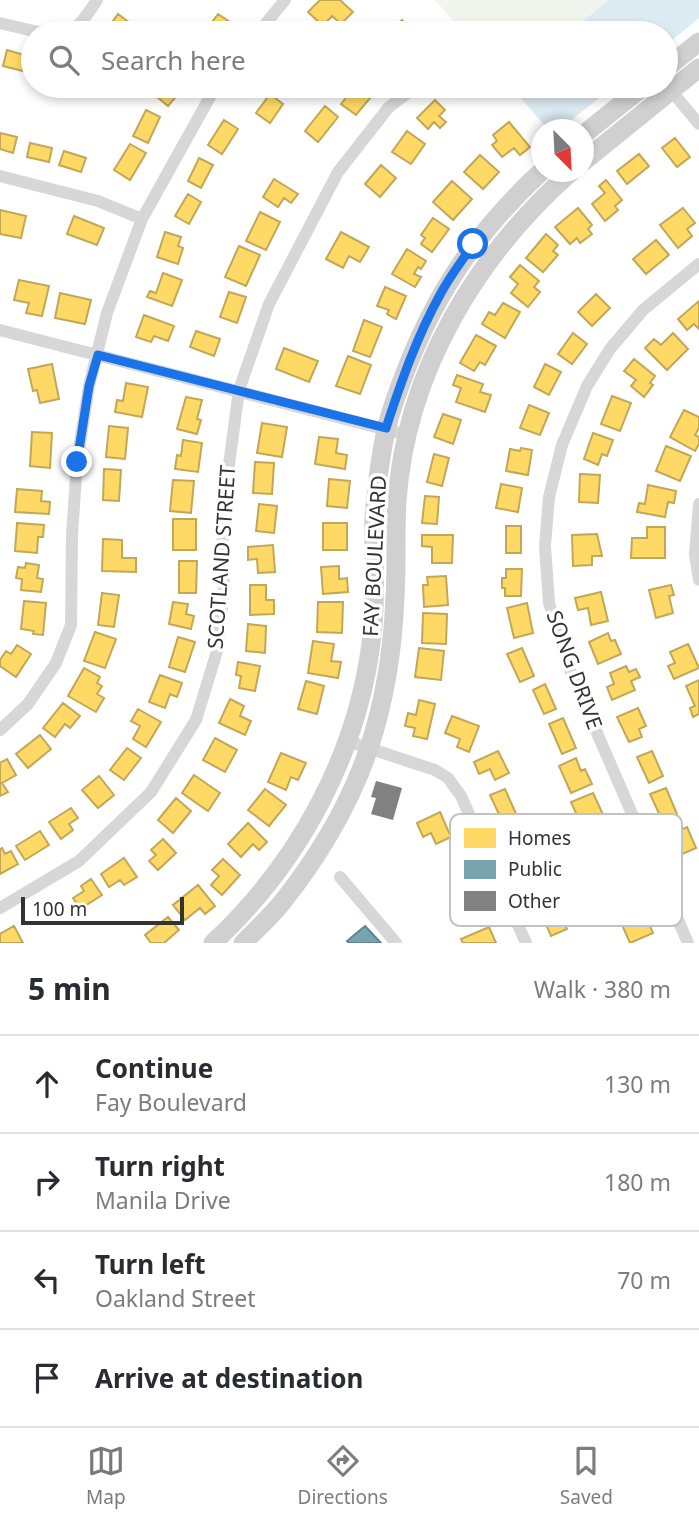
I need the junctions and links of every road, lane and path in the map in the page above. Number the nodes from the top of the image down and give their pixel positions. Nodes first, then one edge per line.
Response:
1 (97, 0) edge
2 (285, 0) edge
3 (81, 21) edge
4 (268, 21) edge
5 (0, 23) edge
6 (21, 28) edge
7 (699, 42) edge
8 (678, 59) edge
9 (699, 68) edge
10 (678, 81) edge
11 (209, 98) edge
12 (401, 98) edge
13 (629, 98) edge
14 (656, 98) edge
15 (678, 98) edge
16 (699, 124) edge
17 (594, 125) edge
18 (594, 152) edge
19 (0, 176) edge
20 (531, 181) edge
21 (561, 182) edge
22 (142, 219) junction
23 (473, 244) junction
24 (491, 257) junction
25 (699, 264) edge
26 (0, 330) edge
27 (98, 355) junction
28 (239, 390) junction
29 (386, 428) junction
30 (407, 435) junction
31 (699, 504) edge
32 (699, 580) edge
33 (0, 730) edge
34 (347, 741) junction
35 (369, 748) junction
36 (469, 814) edge
37 (632, 814) edge
38 (340, 877) dead end
39 (0, 908) edge
40 (518, 926) edge
41 (681, 926) edge
42 (699, 938) edge
43 (213, 943) edge
44 (243, 943) edge
45 (396, 943) edge
46 (526, 943) edge
47 (688, 943) edge

1 - 3 street
2 - 4 street
5 - 6 street
7 - 8 main road
9 - 10 main road
11 - 22 street
12 - 28 street, SCOTLAND STREET
13 - 17 main road
14 - 18 main road
15 - 16 street
19 - 22 street
20 - 23 main road, FAY BOULEVARD
21 - 24 main road, FAY BOULEVARD
22 - 27 street
23 - 24 street
23 - 29 main road, FAY BOULEVARD
24 - 30 main road, FAY BOULEVARD
25 - 37 street, SONG DRIVE
26 - 27 street
27 - 28 street
27 - 33 street
28 - 29 street
28 - 39 street, SCOTLAND STREET
29 - 30 street
29 - 34 main road, FAY BOULEVARD
30 - 35 main road, FAY BOULEVARD
31 - 32 street
34 - 35 street
34 - 43 main road, FAY BOULEVARD
35 - 36 street
35 - 44 main road, FAY BOULEVARD
38 - 45 street
40 - 46 street
41 - 47 street, SONG DRIVE
42 - 47 street

